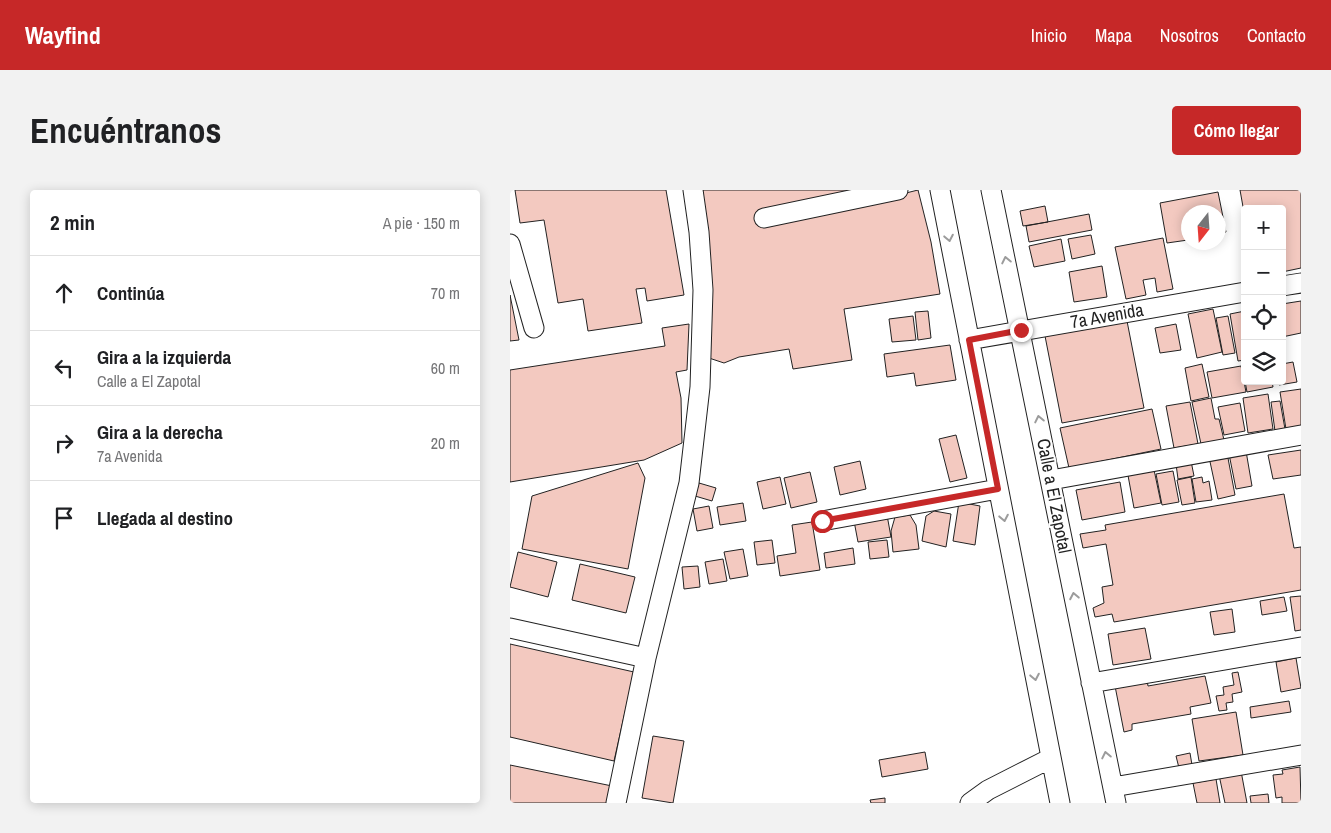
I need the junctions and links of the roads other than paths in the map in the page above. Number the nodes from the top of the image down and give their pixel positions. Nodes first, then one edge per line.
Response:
1 (693, 190) edge
2 (898, 190) edge
3 (940, 190) edge
4 (991, 190) edge
5 (764, 218) dead end
6 (510, 244) edge
7 (1301, 283) edge
8 (1286, 285) edge
9 (1241, 293) edge
10 (534, 328) dead end
11 (1021, 330) junction
12 (969, 340) junction
13 (1301, 435) edge
14 (1051, 480) junction
15 (998, 489) junction
16 (822, 521) dead end
17 (510, 628) edge
18 (1301, 647) edge
19 (646, 658) junction
20 (1091, 683) junction
21 (1301, 755) edge
22 (1051, 758) junction
23 (1115, 795) edge
24 (616, 803) edge
25 (970, 803) edge
26 (1060, 803) edge

1 - 19 street
2 - 5 street
3 -> 12 street
11 -> 4 street, Calle a El Zapotal
6 - 10 street
7 - 8 street
9 - 11 street, 7a Avenida
11 - 12 street, 7a Avenida
14 -> 11 street, Calle a El Zapotal
12 - 15 street
13 - 14 street
20 -> 14 street, Calle a El Zapotal
15 - 16 street
15 -> 22 street
17 - 19 street
18 - 20 street
19 - 24 street
23 -> 20 street, Calle a El Zapotal
21 - 23 street
22 - 25 street
22 - 26 street

